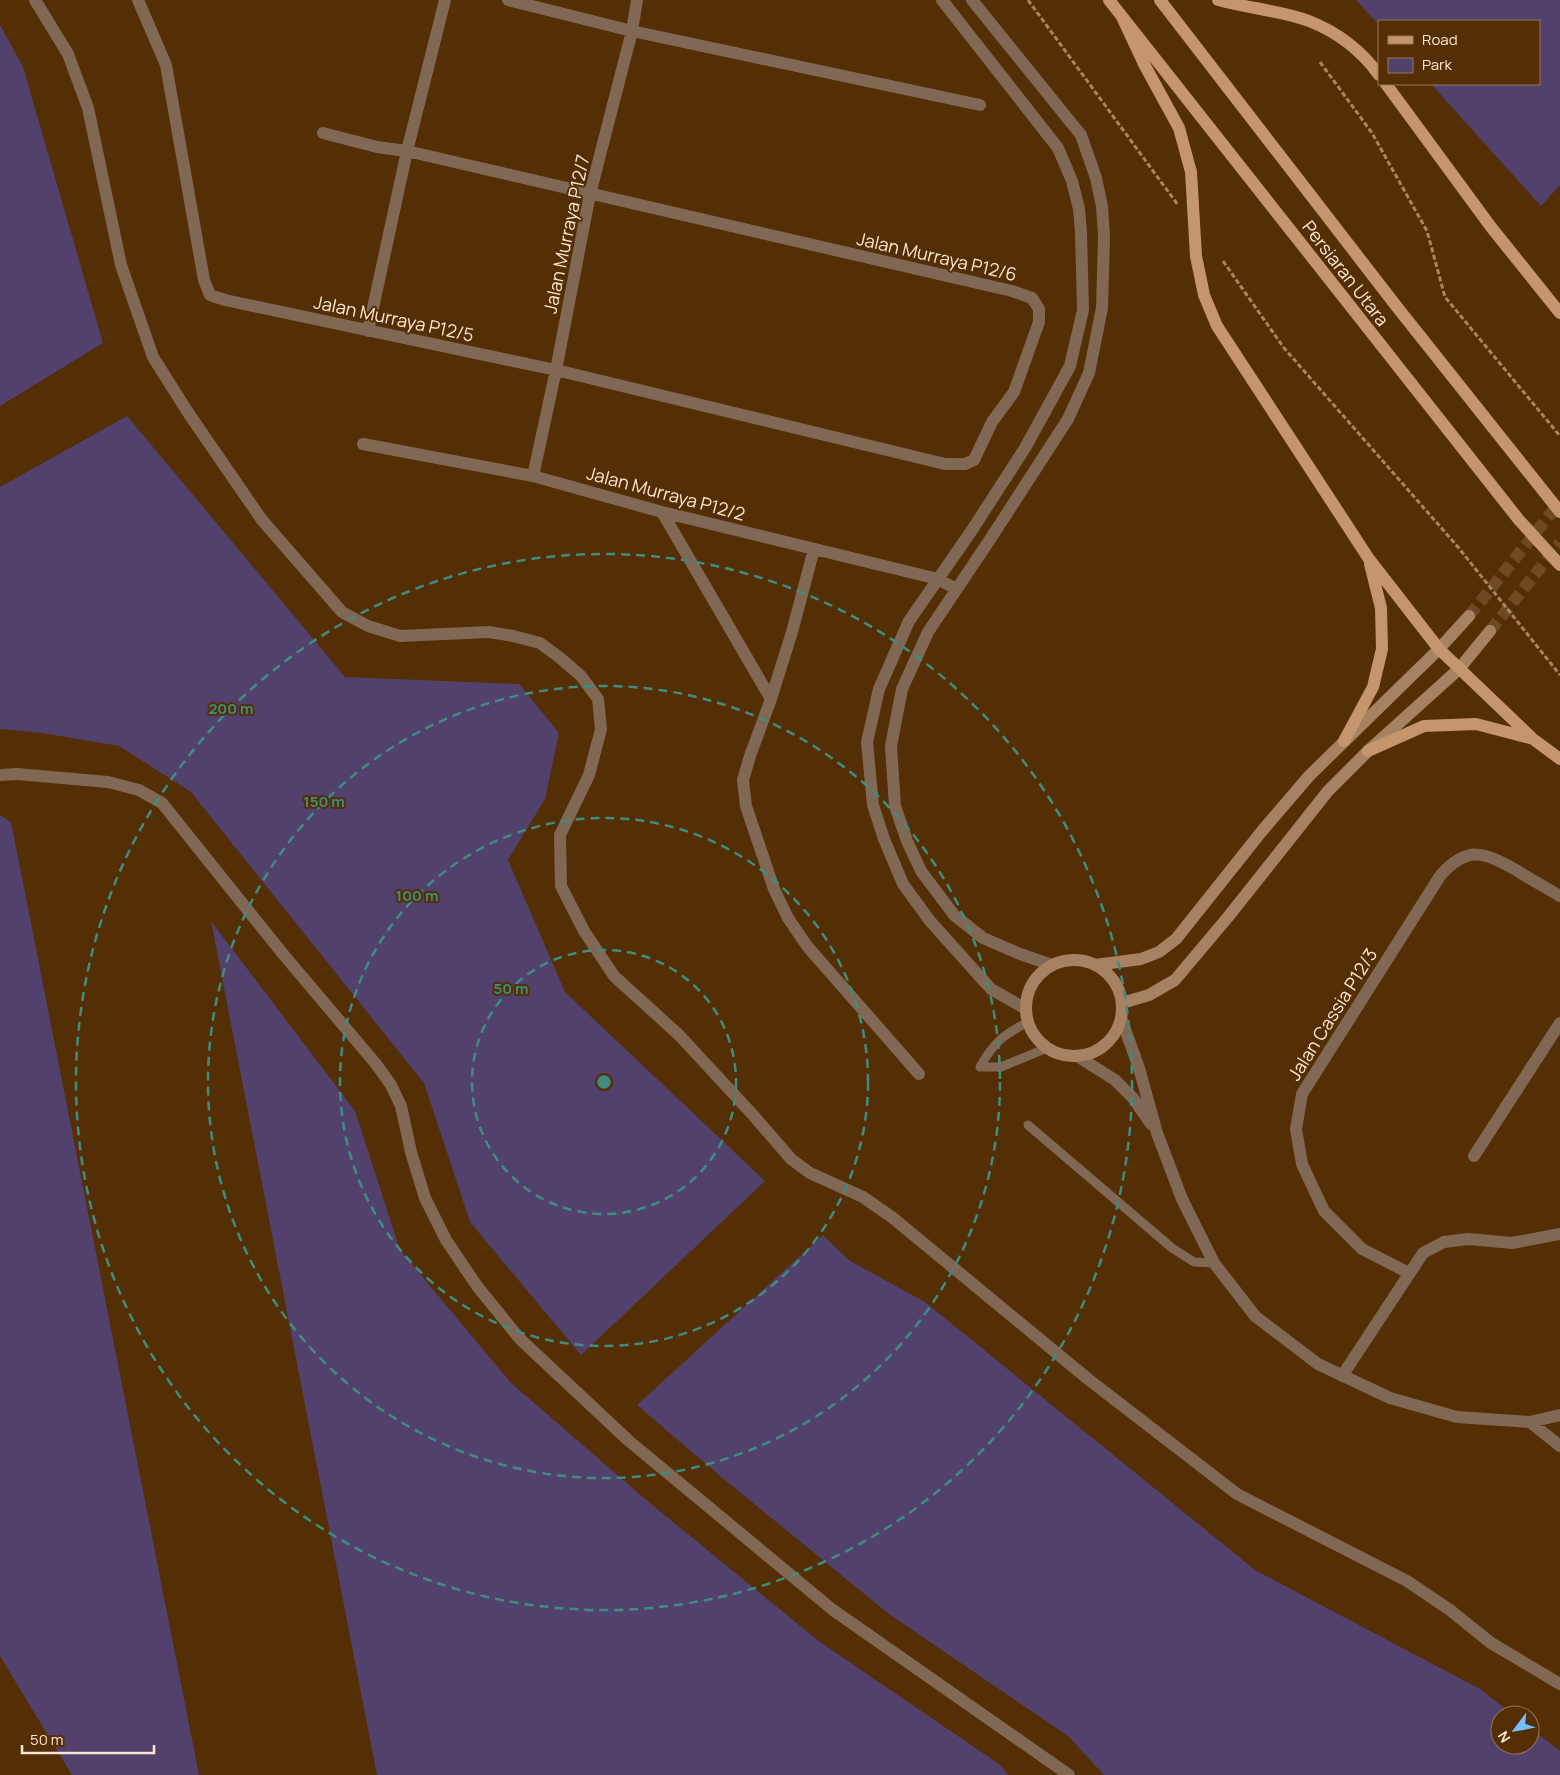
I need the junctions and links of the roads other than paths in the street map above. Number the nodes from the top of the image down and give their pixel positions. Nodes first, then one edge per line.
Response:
1 (35, 0) edge
2 (138, 0) edge
3 (445, 0) edge
4 (508, 0) edge
5 (638, 0) edge
6 (942, 0) edge
7 (972, 0) edge
8 (1108, 0) edge
9 (1160, 0) edge
10 (1218, 0) edge
11 (1122, 17) junction
12 (632, 32) junction
13 (1378, 74) edge
14 (1387, 85) edge
15 (980, 105) dead end
16 (323, 133) dead end
17 (407, 151) junction
18 (590, 194) junction
19 (1560, 313) edge
20 (368, 331) junction
21 (556, 370) junction
22 (364, 444) dead end
23 (534, 476) junction
24 (662, 512) junction
25 (1560, 512) edge
26 (814, 549) junction
27 (1369, 559) junction
28 (1560, 566) edge
29 (938, 579) junction
30 (956, 590) junction
31 (1469, 616) tunnel mouth
32 (1490, 631) tunnel mouth
33 (1439, 649) junction
34 (1459, 669) junction
35 (771, 699) junction
36 (1532, 739) junction
37 (1344, 741) junction
38 (1368, 751) junction
39 (1560, 759) edge
40 (0, 775) edge
41 (1560, 896) edge
42 (1052, 965) junction
43 (1095, 965) junction
44 (1122, 1003) junction
45 (1026, 1009) junction
46 (1121, 1018) junction
47 (1028, 1022) junction
48 (1560, 1023) edge
49 (1047, 1048) junction
50 (1077, 1056) junction
51 (919, 1074) dead end
52 (1028, 1124) dead end
53 (1157, 1133) junction
54 (1474, 1156) dead end
55 (1560, 1234) edge
56 (1214, 1263) junction
57 (1409, 1273) junction
58 (1342, 1376) junction
59 (1560, 1415) edge
60 (1530, 1422) junction
61 (1560, 1446) edge
62 (1560, 1684) edge
63 (1069, 1775) edge

1 - 62 street
2 - 20 street, Jalan Murraya P12/5
3 - 17 street
4 - 12 street
5 - 12 street, Jalan Murraya P12/7
6 - 29 street
7 - 30 street
8 - 11 main road, Persiaran Utara
9 - 25 main road, Persiaran Utara
10 - 13 main road
11 - 27 main road
11 - 28 main road, Persiaran Utara
12 - 15 street
12 - 18 street, Jalan Murraya P12/7
14 - 19 main road
16 - 17 street
17 - 18 street
17 - 20 street
18 - 21 street, Jalan Murraya P12/7
18 - 21 street, Jalan Murraya P12/6
20 - 21 street, Jalan Murraya P12/5
21 - 23 street, Jalan Murraya P12/7
22 - 23 street, Jalan Murraya P12/2
23 - 24 street, Jalan Murraya P12/2
24 - 26 street, Jalan Murraya P12/2
24 - 35 street
26 - 29 street, Jalan Murraya P12/2
26 - 35 street
27 - 33 main road
27 - 37 main road
29 - 30 street, Jalan Murraya P12/2
29 - 45 street
30 - 42 street
31 - 33 street
32 - 34 street
33 - 34 main road
33 - 37 street
34 - 36 main road
34 - 38 street
35 - 51 street
36 - 38 main road
36 - 39 main road
37 - 43 street
38 - 44 street
40 - 63 street
41 - 57 street, Jalan Cassia P12/3
42 - 43 street
42 - 45 street
43 - 44 street
44 - 46 street
45 - 47 street
46 - 50 street
46 - 53 street
47 - 49 street
47 - 49 lane
48 - 54 street
49 - 50 street
50 - 53 street
52 - 56 lane
53 - 56 street
55 - 57 street
56 - 58 street
57 - 58 street
58 - 60 street
59 - 60 street
60 - 61 street

